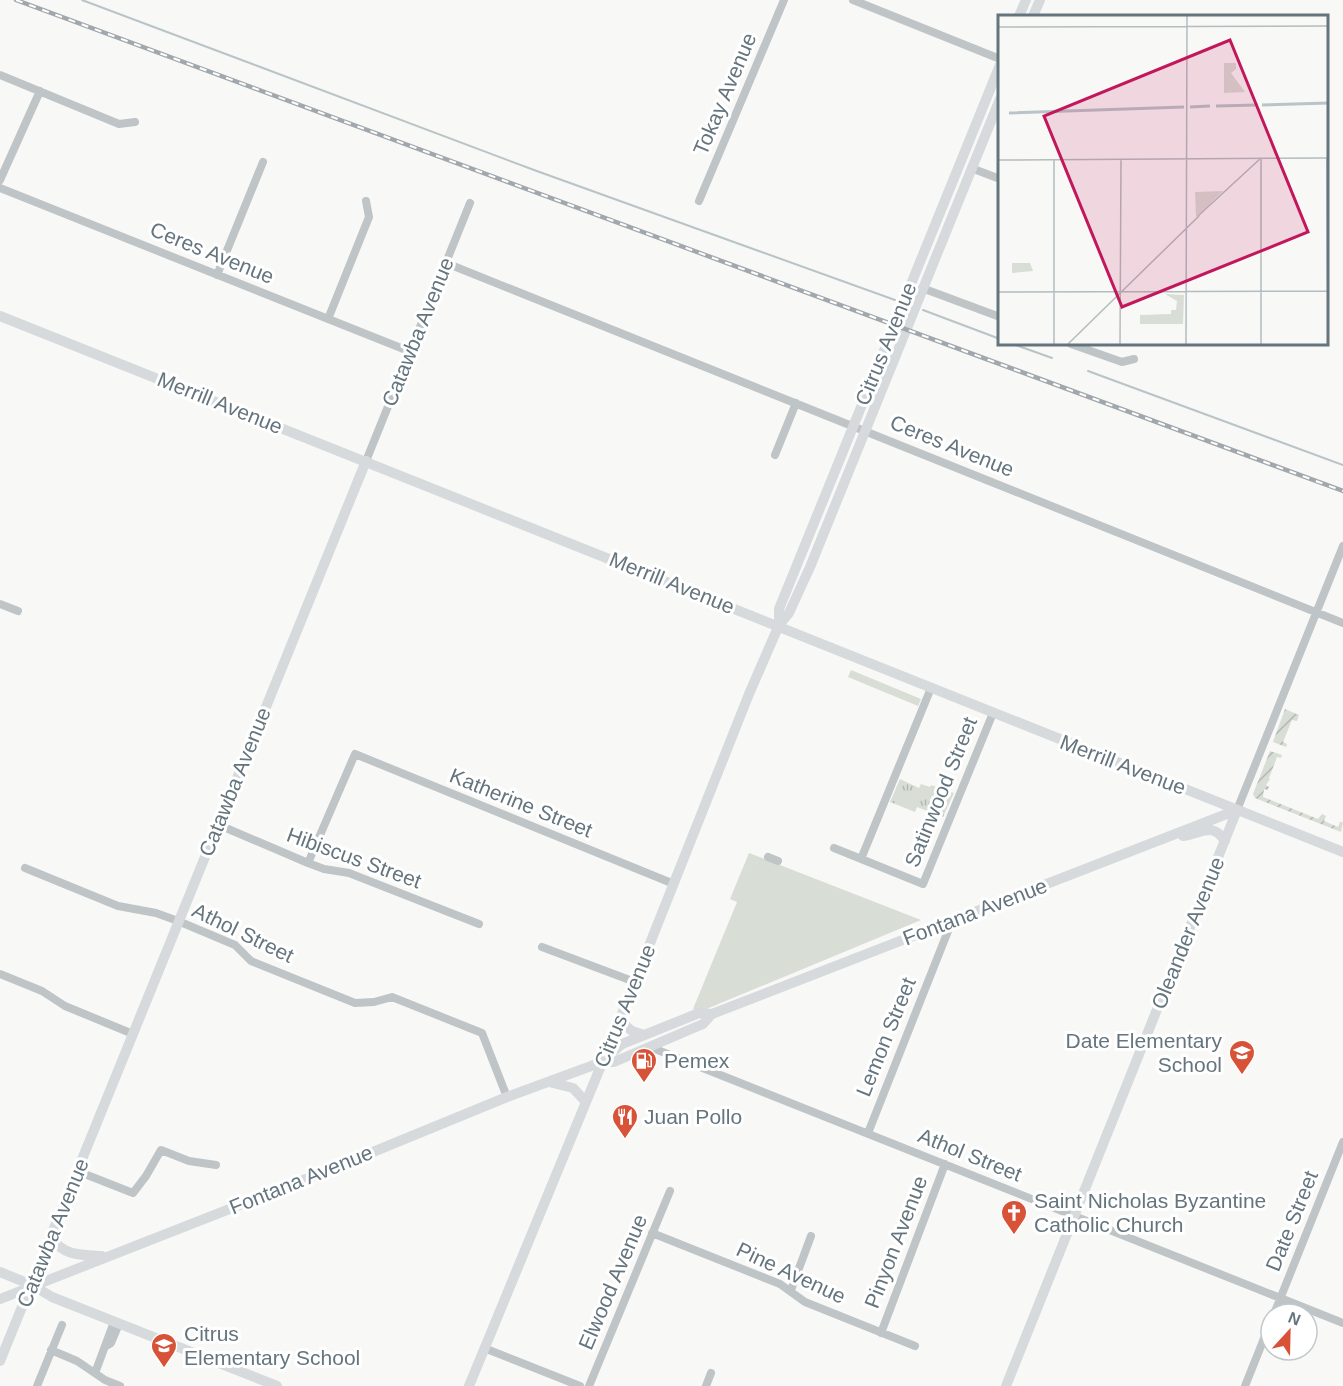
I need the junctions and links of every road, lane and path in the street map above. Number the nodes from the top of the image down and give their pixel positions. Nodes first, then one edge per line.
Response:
1 (784, 0) edge
2 (853, 0) edge
3 (1026, 0) edge
4 (1040, 0) edge
5 (1019, 15) edge
6 (1033, 15) edge
7 (998, 59) edge
8 (998, 67) edge
9 (0, 75) edge
10 (40, 91) junction
11 (998, 101) edge
12 (135, 122) dead end
13 (263, 162) dead end
14 (971, 168) junction
15 (998, 179) edge
16 (0, 180) edge
17 (0, 188) edge
18 (366, 201) dead end
19 (699, 201) dead end
20 (470, 203) dead end
21 (446, 263) junction
22 (218, 275) junction
23 (922, 288) junction
24 (0, 316) edge
25 (998, 317) edge
26 (328, 319) junction
27 (1074, 345) edge
28 (411, 352) junction
29 (1134, 359) dead end
30 (796, 403) junction
31 (852, 426) junction
32 (864, 431) junction
33 (775, 455) dead end
34 (366, 461) junction
35 (1343, 546) edge
36 (0, 604) edge
37 (18, 611) dead end
38 (1316, 612) junction
39 (1343, 623) edge
40 (779, 626) junction
41 (931, 688) junction
42 (993, 713) junction
43 (1237, 810) junction
44 (219, 825) junction
45 (1174, 834) junction
46 (1225, 841) junction
47 (834, 848) dead end
48 (1343, 852) edge
49 (768, 857) dead end
50 (861, 859) junction
51 (778, 861) dead end
52 (308, 863) junction
53 (25, 868) dead end
54 (674, 884) junction
55 (178, 921) junction
56 (952, 921) junction
57 (479, 924) dead end
58 (542, 947) dead end
59 (0, 974) edge
60 (634, 982) junction
61 (712, 1014) junction
62 (619, 1020) junction
63 (133, 1034) junction
64 (644, 1035) junction
65 (650, 1047) junction
66 (602, 1062) junction
67 (549, 1082) junction
68 (507, 1097) junction
69 (586, 1102) junction
70 (868, 1133) junction
71 (1343, 1142) edge
72 (945, 1164) junction
73 (216, 1165) dead end
74 (77, 1171) junction
75 (670, 1191) dead end
76 (1074, 1216) junction
77 (652, 1233) junction
78 (811, 1236) dead end
79 (51, 1237) junction
80 (108, 1256) junction
81 (0, 1272) edge
82 (32, 1285) junction
83 (791, 1290) junction
84 (1280, 1298) junction
85 (0, 1299) edge
86 (1278, 1302) edge
87 (116, 1323) junction
88 (1343, 1323) edge
89 (62, 1325) dead end
90 (881, 1333) junction
91 (915, 1346) dead end
92 (484, 1348) junction
93 (51, 1350) junction
94 (1259, 1351) edge
95 (0, 1361) edge
96 (95, 1372) junction
97 (711, 1373) dead end
98 (37, 1386) edge
99 (120, 1386) edge
100 (277, 1386) edge
101 (469, 1386) edge
102 (580, 1386) edge
103 (589, 1386) edge
104 (706, 1386) edge
105 (1006, 1386) edge
106 (1245, 1386) edge

1 - 19 street, Tokay Avenue
2 - 7 street
3 - 5 main road
4 - 6 main road
8 - 31 main road, Citrus Avenue
9 - 10 street
10 - 12 street
10 - 16 street
11 - 14 main road, Citrus Avenue
13 - 22 street
14 - 15 street
14 - 23 main road, Citrus Avenue
17 - 22 street, Ceres Avenue
18 - 26 street
20 - 21 street, Catawba Avenue
21 - 28 street, Catawba Avenue
21 - 30 street, Ceres Avenue
22 - 26 street, Ceres Avenue
23 - 25 street
23 - 32 main road, Citrus Avenue
24 - 34 main road, Merrill Avenue
26 - 28 street, Ceres Avenue
27 - 29 street
28 - 34 street, Catawba Avenue
30 - 31 street, Ceres Avenue
30 - 33 street
31 - 32 street, Ceres Avenue
31 - 40 main road, Citrus Avenue
32 - 38 street, Ceres Avenue
32 - 40 main road, Citrus Avenue
34 - 40 main road, Merrill Avenue
34 - 44 main road, Catawba Avenue
35 - 38 street, Oleander Avenue
36 - 37 street
38 - 39 street, Ceres Avenue
38 - 43 street, Oleander Avenue
40 - 41 main road, Merrill Avenue
40 - 54 main road, Citrus Avenue
41 - 42 main road, Merrill Avenue
41 - 50 street
42 - 43 main road, Merrill Avenue
42 - 50 street, Satinwood Street
43 - 45 main road, Fontana Avenue
43 - 46 main road, Oleander Avenue
43 - 48 main road, Merrill Avenue
44 - 52 street, Hibiscus Street
44 - 55 main road, Catawba Avenue
45 - 46 main road
45 - 56 main road, Fontana Avenue
46 - 76 main road, Oleander Avenue
47 - 50 street
49 - 51 street
52 - 54 street, Katherine Street
52 - 57 street, Hibiscus Street
53 - 55 street, Athol Street
54 - 60 main road, Citrus Avenue
55 - 63 main road, Catawba Avenue
55 - 68 street, Athol Street
56 - 61 main road, Fontana Avenue
56 - 70 street, Lemon Street
58 - 60 street
59 - 63 street
60 - 62 main road, Citrus Avenue
61 - 64 main road, Fontana Avenue
61 - 65 main road, Fontana Avenue
62 - 64 main road
62 - 66 main road, Citrus Avenue
63 - 74 main road, Catawba Avenue
64 - 66 main road, Fontana Avenue
65 - 66 main road, Fontana Avenue
65 - 70 street, Athol Street
66 - 67 main road, Fontana Avenue
66 - 69 main road, Citrus Avenue
67 - 68 main road, Fontana Avenue
67 - 69 main road
68 - 80 main road, Fontana Avenue
69 - 92 main road, Citrus Avenue
70 - 72 street, Athol Street
71 - 84 street, Date Street
72 - 76 street, Athol Street
72 - 90 street, Pinyon Avenue
73 - 74 street
74 - 79 main road, Catawba Avenue
75 - 77 street, Elwood Avenue
76 - 84 street, Athol Street
76 - 105 main road, Oleander Avenue
77 - 83 street, Pine Avenue
77 - 103 street, Elwood Avenue
78 - 83 street
79 - 80 main road
79 - 82 main road, Catawba Avenue
80 - 82 main road, Fontana Avenue
81 - 82 main road
82 - 85 main road, Fontana Avenue
82 - 87 main road
82 - 95 main road, Catawba Avenue
83 - 90 street, Pine Avenue
84 - 86 street, Date Street
84 - 88 street, Athol Street
87 - 96 street
87 - 100 main road
89 - 93 street
90 - 91 street, Pine Avenue
92 - 101 main road, Citrus Avenue
92 - 102 street
93 - 96 street
93 - 98 street
94 - 106 street
96 - 99 street
97 - 104 street

